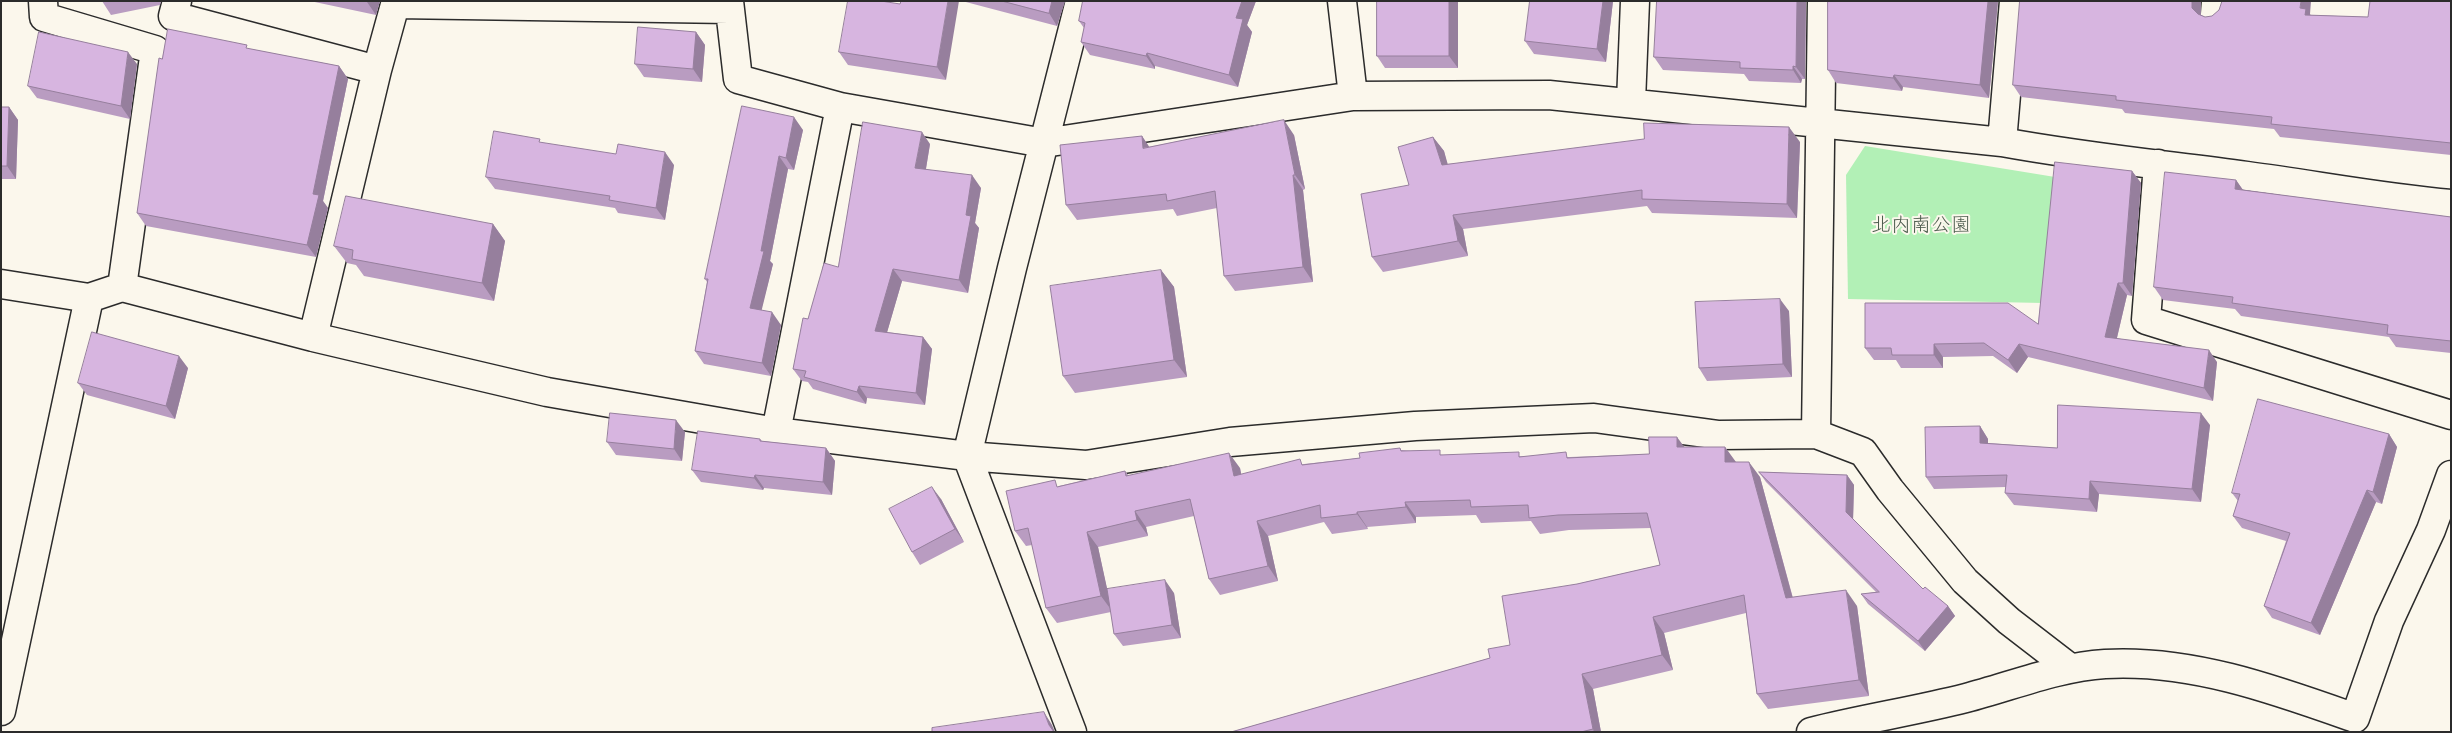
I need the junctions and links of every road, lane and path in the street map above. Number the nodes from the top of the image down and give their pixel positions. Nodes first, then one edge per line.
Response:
1 (43, 1) edge
2 (177, 1) edge
3 (1080, 1) edge
4 (1342, 1) edge
5 (1635, 1) edge
6 (1822, 1) edge
7 (2014, 1) edge
8 (396, 3) edge
9 (729, 5) edge
10 (377, 70) junction
11 (1353, 96) junction
12 (1631, 102) junction
13 (840, 107) junction
14 (1820, 124) junction
15 (2002, 142) junction
16 (1044, 143) junction
17 (2158, 164) junction
18 (2451, 204) edge
19 (1, 284) edge
20 (122, 287) junction
21 (90, 298) junction
22 (314, 337) junction
23 (2451, 415) edge
24 (776, 432) junction
25 (1816, 434) junction
26 (967, 456) junction
27 (2451, 475) edge
28 (2070, 668) junction
29 (1, 711) edge
30 (1072, 732) edge
31 (1811, 732) edge

1 - 20 street
2 - 10 street
3 - 16 street
4 - 11 street
5 - 12 street
6 - 14 street
7 - 15 street
8 - 9 street
8 - 10 street
9 - 13 street
10 - 22 street
11 - 12 street
11 - 16 street
12 - 14 street
13 - 16 street
13 - 24 street
14 - 15 street
14 - 25 street
15 - 17 street
16 - 26 street
17 - 18 street
17 - 23 street
19 - 21 street
20 - 21 street
20 - 22 street
21 - 29 street
22 - 24 street
24 - 26 street
25 - 26 street
25 - 28 street
26 - 30 street
27 - 28 street
28 - 31 street

